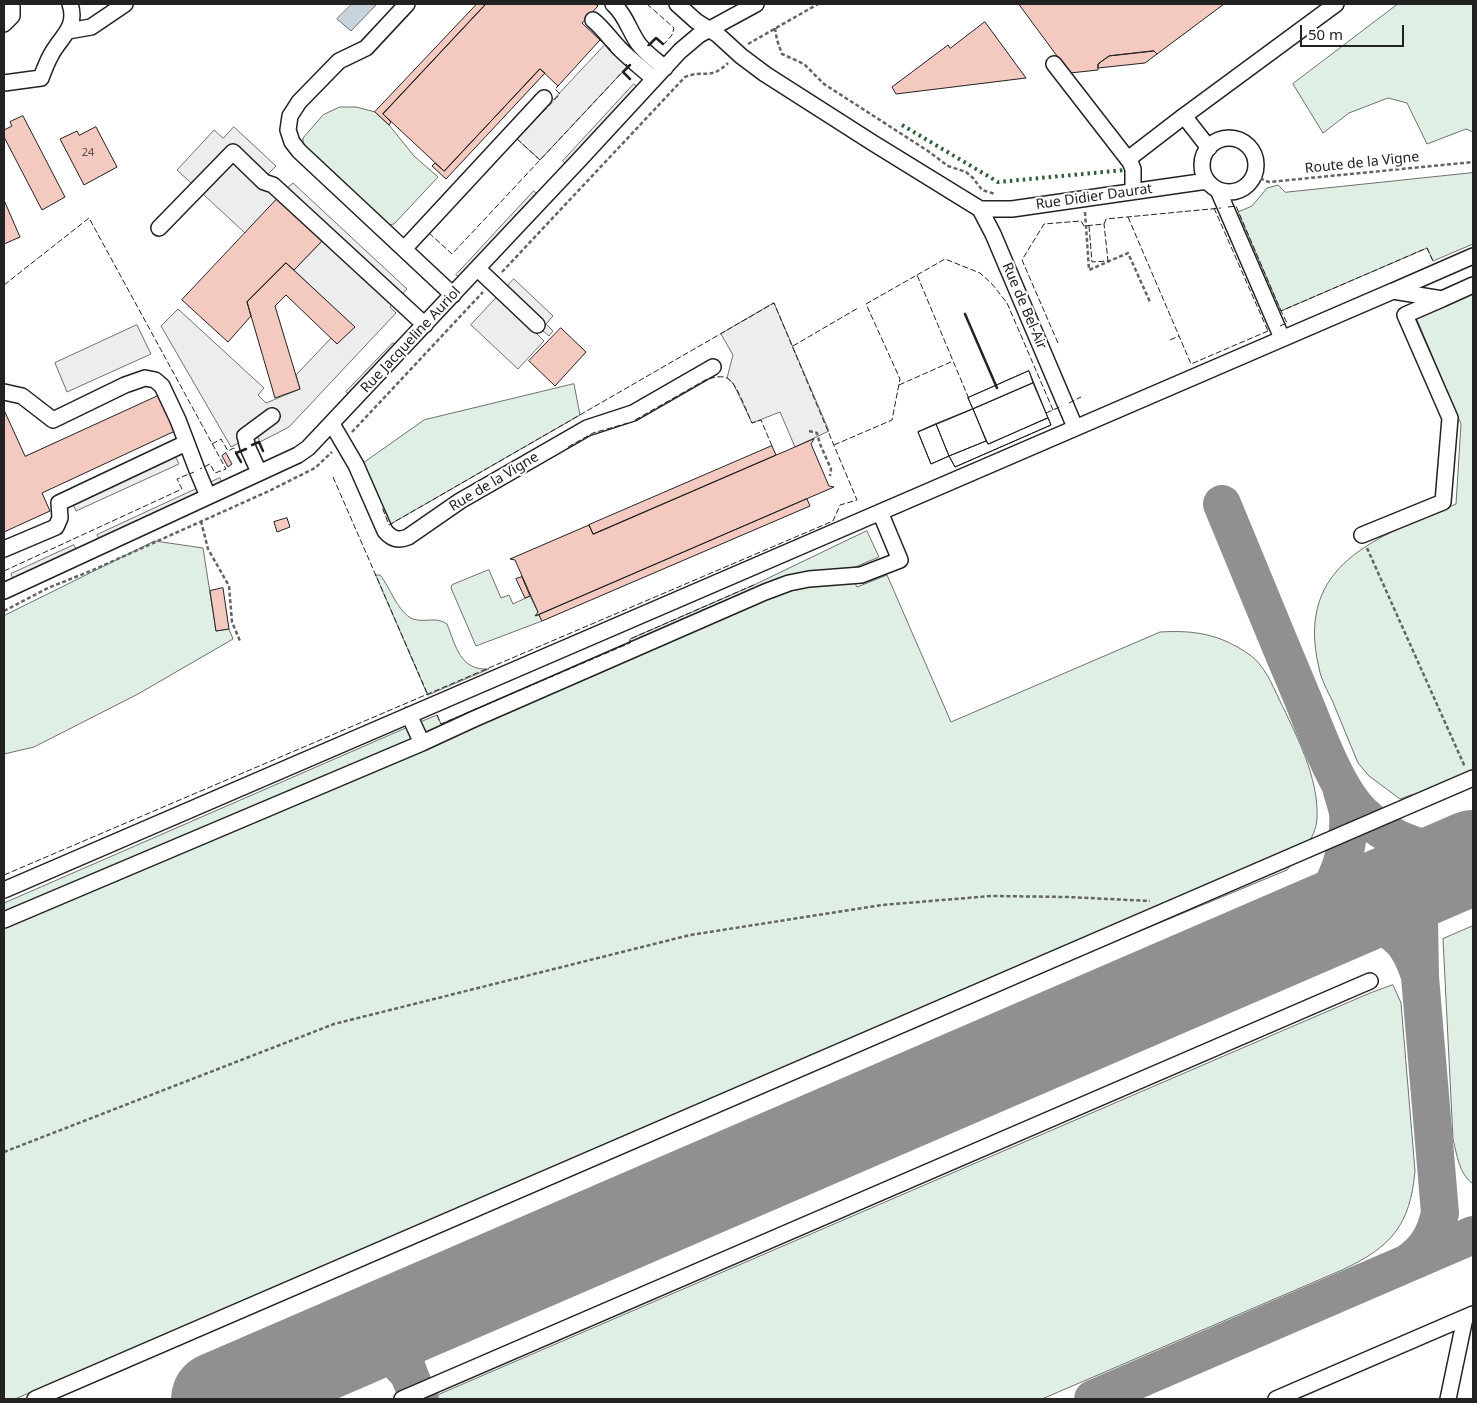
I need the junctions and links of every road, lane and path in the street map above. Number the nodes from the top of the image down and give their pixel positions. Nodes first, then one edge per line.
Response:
1 (10, 4) edge
2 (70, 4) edge
3 (125, 4) edge
4 (407, 4) edge
5 (613, 4) edge
6 (677, 4) edge
7 (756, 4) edge
8 (1336, 4) edge
9 (594, 20) dead end
10 (4, 24) edge
11 (775, 28) dead end
12 (708, 29) junction
13 (68, 31) junction
14 (1054, 64) dead end
15 (665, 68) junction
16 (654, 79) junction
17 (4, 83) edge
18 (544, 98) dead end
19 (1184, 116) junction
20 (1209, 148) junction
21 (1130, 162) junction
22 (1473, 162) edge
23 (1254, 176) junction
24 (1213, 185) junction
25 (1133, 191) junction
26 (1083, 198) junction
27 (980, 209) junction
28 (1012, 209) junction
29 (159, 228) dead end
30 (404, 249) junction
31 (1473, 256) edge
32 (478, 269) junction
33 (1473, 285) edge
34 (1393, 290) junction
35 (453, 294) junction
36 (1442, 299) junction
37 (1150, 302) dead end
38 (425, 325) junction
39 (537, 325) dead end
40 (1282, 338) junction
41 (713, 367) dead end
42 (4, 392) edge
43 (272, 416) dead end
44 (332, 424) junction
45 (1075, 427) junction
46 (810, 431) dead end
47 (186, 443) junction
48 (259, 472) junction
49 (830, 476) dead end
50 (208, 496) junction
51 (880, 512) junction
52 (201, 521) dead end
53 (1362, 535) joint
54 (4, 549) edge
55 (4, 591) edge
56 (240, 641) dead end
57 (410, 715) junction
58 (422, 743) junction
59 (1472, 778) edge
60 (4, 890) edge
61 (1153, 902) dead end
62 (4, 920) edge
63 (1370, 981) dead end
64 (4, 1152) edge
65 (1469, 1316) edge
66 (35, 1399) edge
67 (402, 1399) edge
68 (1276, 1399) edge
69 (1448, 1399) edge

1 - 10 street
2 - 13 street
3 - 13 street
4 - 30 street
5 - 15 street
6 - 12 street
7 - 12 street, Rue Jacqueline Auriol
8 - 19 street
9 - 16 street
11 - 28 path
12 - 15 street, Rue Jacqueline Auriol
12 - 27 street
13 - 17 street
14 - 21 street
15 - 16 street, Rue Jacqueline Auriol
16 - 32 street, Rue Jacqueline Auriol
18 - 30 street
19 - 20 street
19 - 21 street
20 - 23 street
20 - 24 street
21 - 25 street
22 - 23 path, Route de la Vigne
23 - 24 street, Rue Didier Daurat
24 - 25 street, Rue Didier Daurat
24 - 40 street
25 - 26 street, Rue Didier Daurat
26 - 28 street, Rue Didier Daurat
26 - 37 path
27 - 28 street, Rue Didier Daurat
27 - 45 street, Rue de Bel-Air
29 - 38 street
30 - 35 street
31 - 34 street
32 - 35 street, Rue Jacqueline Auriol
32 - 39 street
33 - 36 street
34 - 36 street
34 - 40 street
35 - 38 street, Rue Jacqueline Auriol
36 - 53 street
38 - 44 street, Rue Jacqueline Auriol
40 - 45 street
41 - 44 street, Rue de la Vigne
42 - 47 street
43 - 48 street
44 - 48 street, Rue Jacqueline Auriol
45 - 51 street
46 - 49 path
47 - 50 street
47 - 54 street
48 - 50 street, Rue Jacqueline Auriol
50 - 55 street, Rue Jacqueline Auriol
51 - 57 street
51 - 58 street
52 - 56 path
53 - 59 path
57 - 58 street
57 - 60 street
58 - 62 street
59 - 66 street
61 - 64 path
63 - 67 street
65 - 68 street
65 - 69 street

